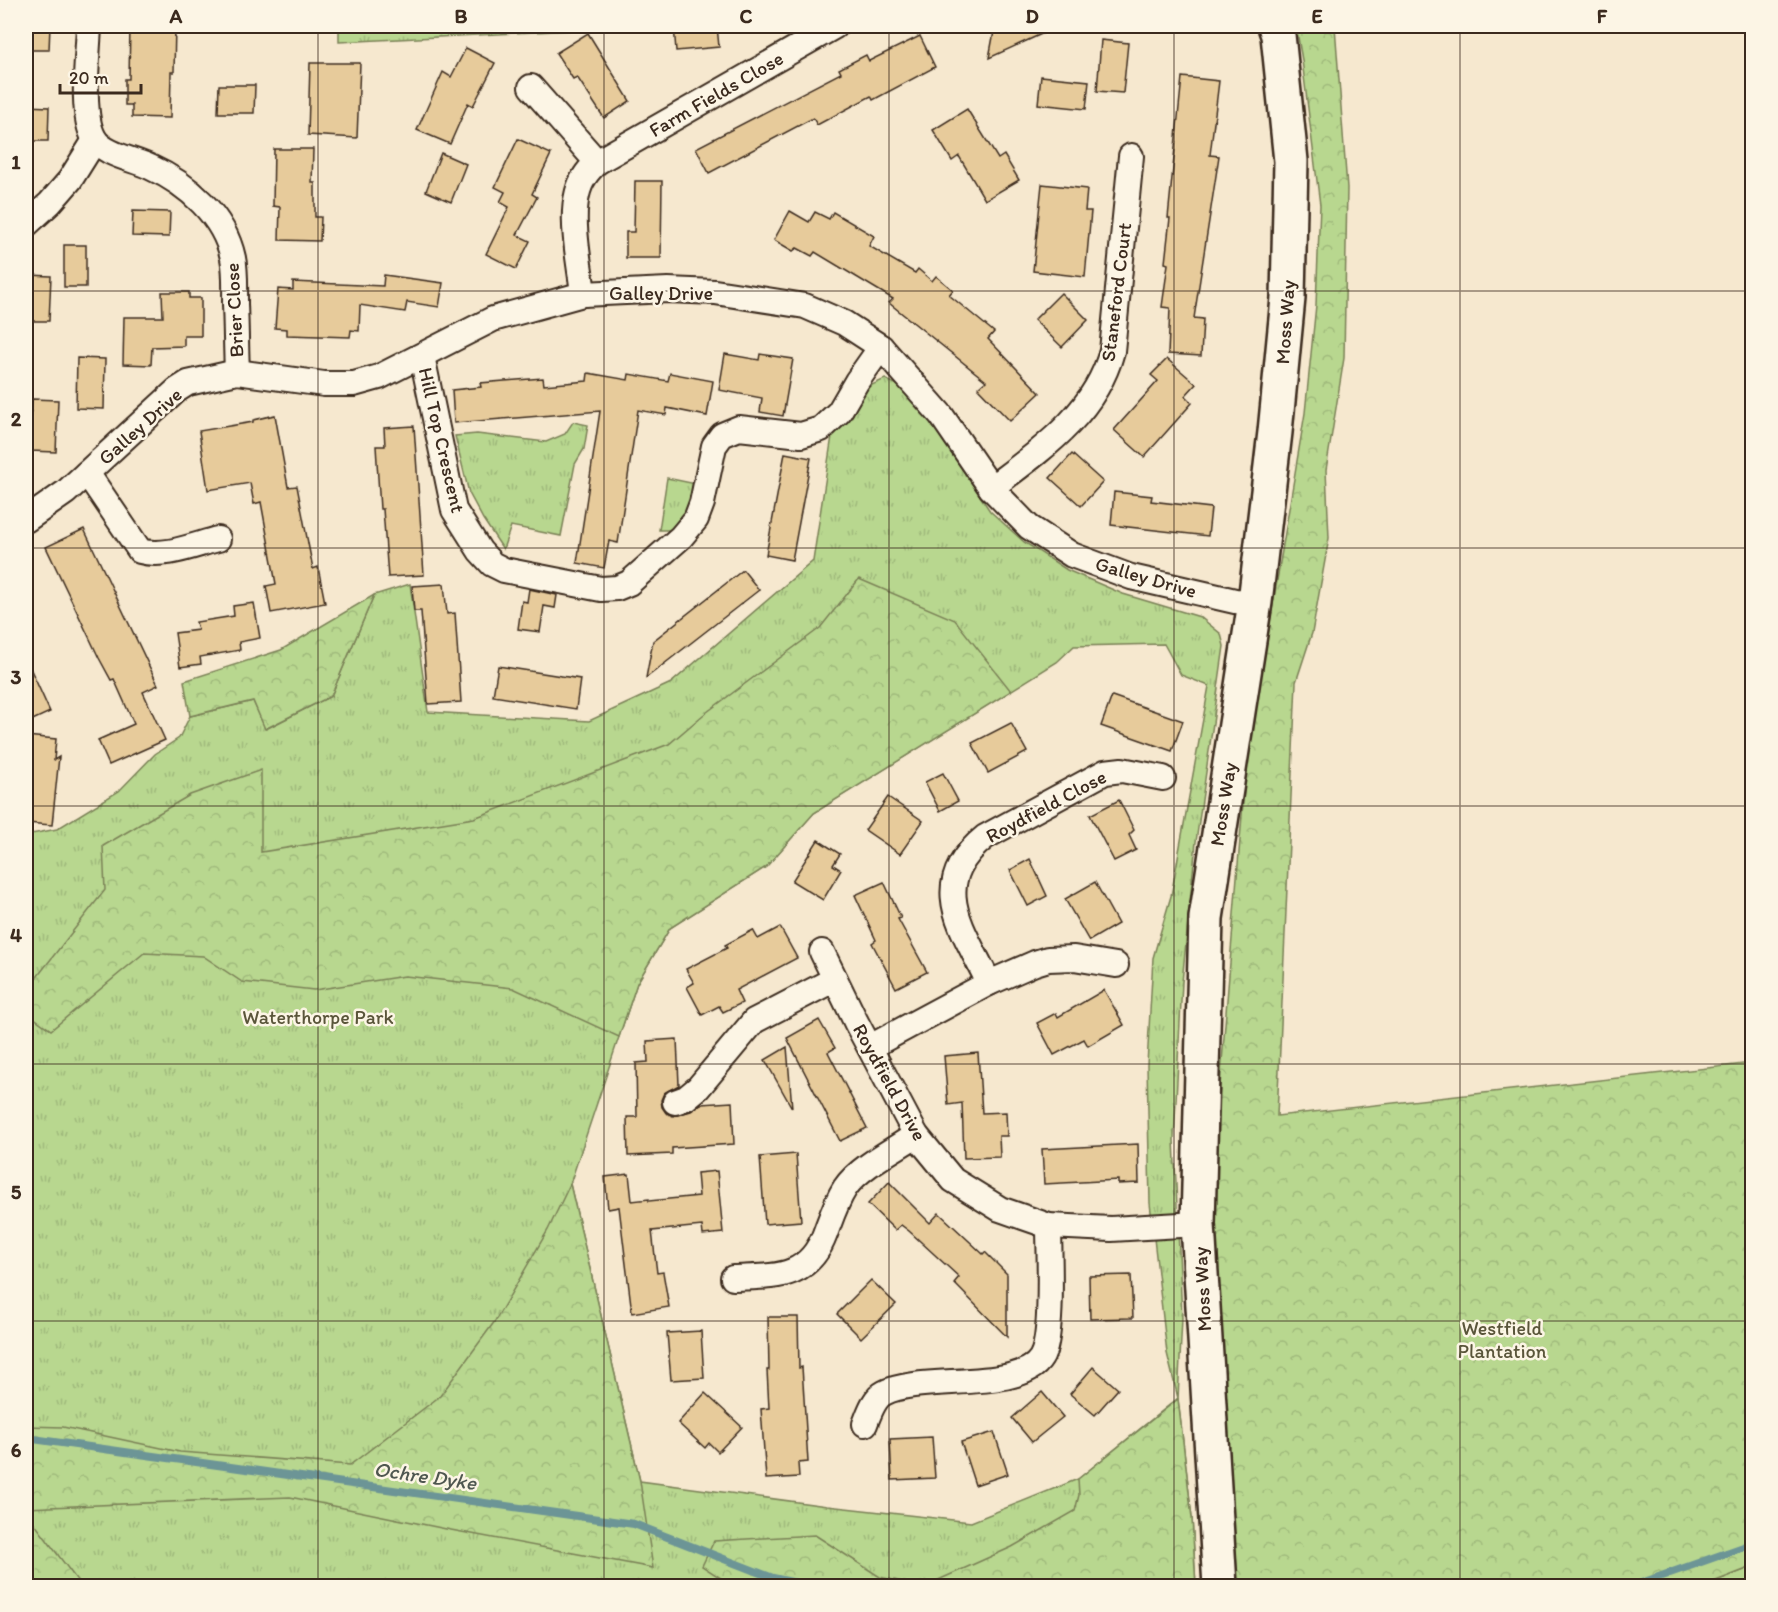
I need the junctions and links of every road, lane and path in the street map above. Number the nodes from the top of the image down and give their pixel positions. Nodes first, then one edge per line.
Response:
1 (89, 26) edge
2 (835, 26) edge
3 (1275, 26) edge
4 (531, 87) dead end
5 (95, 140) junction
6 (1131, 156) dead end
7 (597, 162) junction
8 (26, 225) edge
9 (584, 294) junction
10 (881, 347) junction
11 (422, 356) junction
12 (237, 372) junction
13 (87, 473) junction
14 (991, 488) junction
15 (26, 520) edge
16 (218, 539) dead end
17 (1255, 602) junction
18 (1163, 778) dead end
19 (822, 952) dead end
20 (1116, 965) dead end
21 (835, 979) junction
22 (989, 983) junction
23 (870, 1047) junction
24 (675, 1102) dead end
25 (916, 1136) junction
26 (1198, 1224) junction
27 (1049, 1226) junction
28 (733, 1278) dead end
29 (865, 1424) dead end
30 (1220, 1587) edge

1 - 5 street
2 - 7 street, Farm Fields Close
3 - 17 street, Moss Way
4 - 7 street
5 - 8 street
5 - 12 street, Brier Close
6 - 14 street, Staneford Court
7 - 9 street, Farm Fields Close
9 - 10 street, Galley Drive
9 - 11 street, Galley Drive
10 - 11 street, Hill Top Crescent
10 - 14 street, Galley Drive
11 - 12 street, Galley Drive
12 - 13 street, Galley Drive
13 - 15 street, Galley Drive
13 - 16 street
14 - 17 street, Galley Drive
17 - 26 street, Moss Way
18 - 22 street, Roydfield Close
19 - 21 street, Roydfield Drive
20 - 22 street
21 - 23 street, Roydfield Drive
21 - 24 street
22 - 23 street
23 - 25 street, Roydfield Drive
25 - 27 street, Roydfield Drive
25 - 28 street
26 - 27 street, Roydfield Drive
26 - 30 street, Moss Way
27 - 29 street

